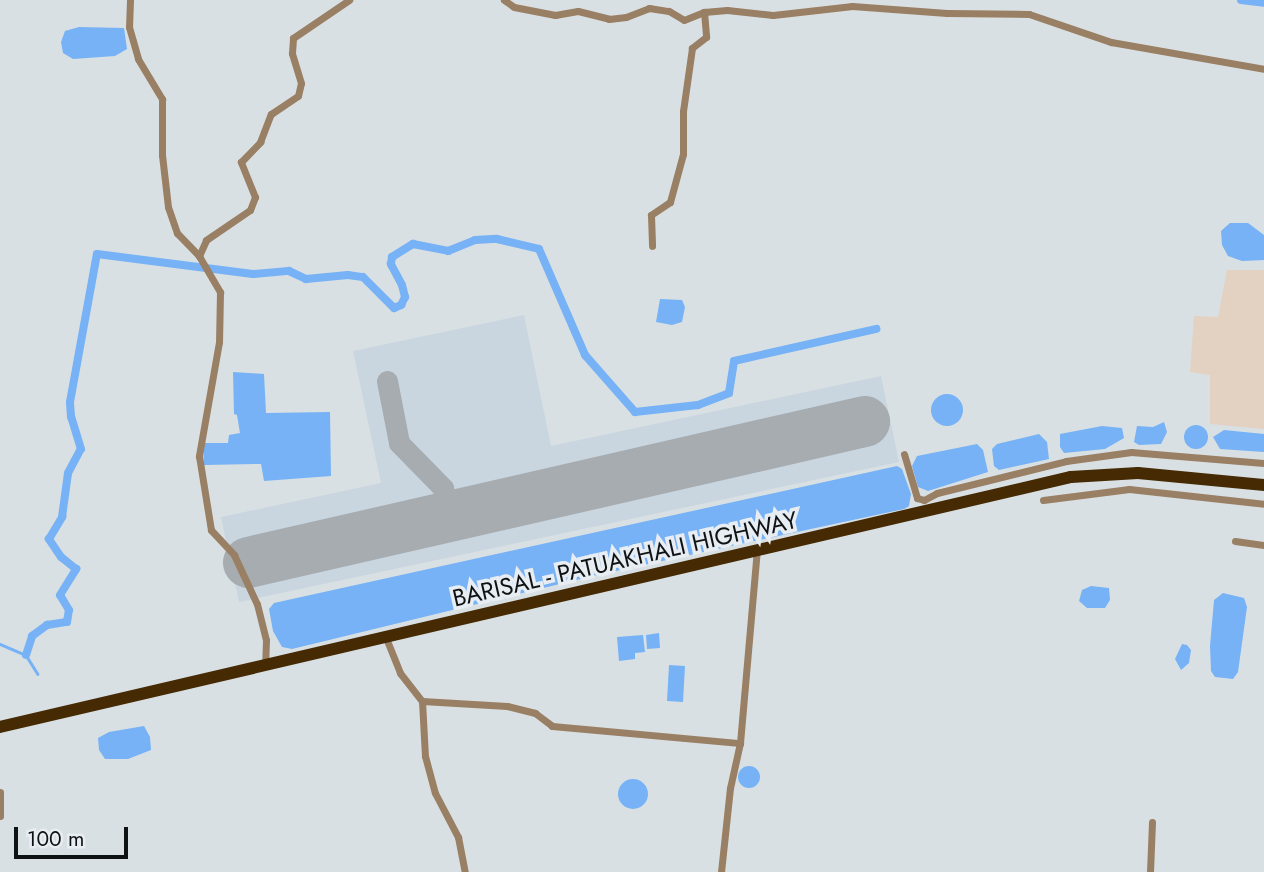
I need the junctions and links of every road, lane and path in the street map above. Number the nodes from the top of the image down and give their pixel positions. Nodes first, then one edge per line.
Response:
1 (130, 0) edge
2 (349, 0) edge
3 (504, 0) edge
4 (704, 12) junction
5 (1264, 69) edge
6 (652, 246) dead end
7 (199, 257) junction
8 (904, 454) dead end
9 (1264, 463) edge
10 (1264, 485) edge
11 (1044, 500) dead end
12 (1264, 504) edge
13 (1235, 541) dead end
14 (1264, 545) edge
15 (757, 549) junction
16 (386, 638) junction
17 (265, 665) junction
18 (422, 701) junction
19 (0, 727) edge
20 (740, 743) junction
21 (0, 792) edge
22 (0, 817) edge
23 (1152, 822) dead end
24 (465, 872) edge
25 (721, 872) edge
26 (1150, 872) edge

1 - 7 street
2 - 7 street
3 - 4 street
4 - 5 street
4 - 6 street
7 - 17 street
8 - 9 street
10 - 15 highway, BARISAL - PATUAKHALI HIGHWAY
11 - 12 street
13 - 14 street
15 - 16 highway, BARISAL - PATUAKHALI HIGHWAY
15 - 20 street
16 - 17 highway, BARISAL - PATUAKHALI HIGHWAY
16 - 18 street
17 - 19 highway, BARISAL - PATUAKHALI HIGHWAY
18 - 20 street
18 - 24 street
20 - 25 street
21 - 22 street
23 - 26 street

